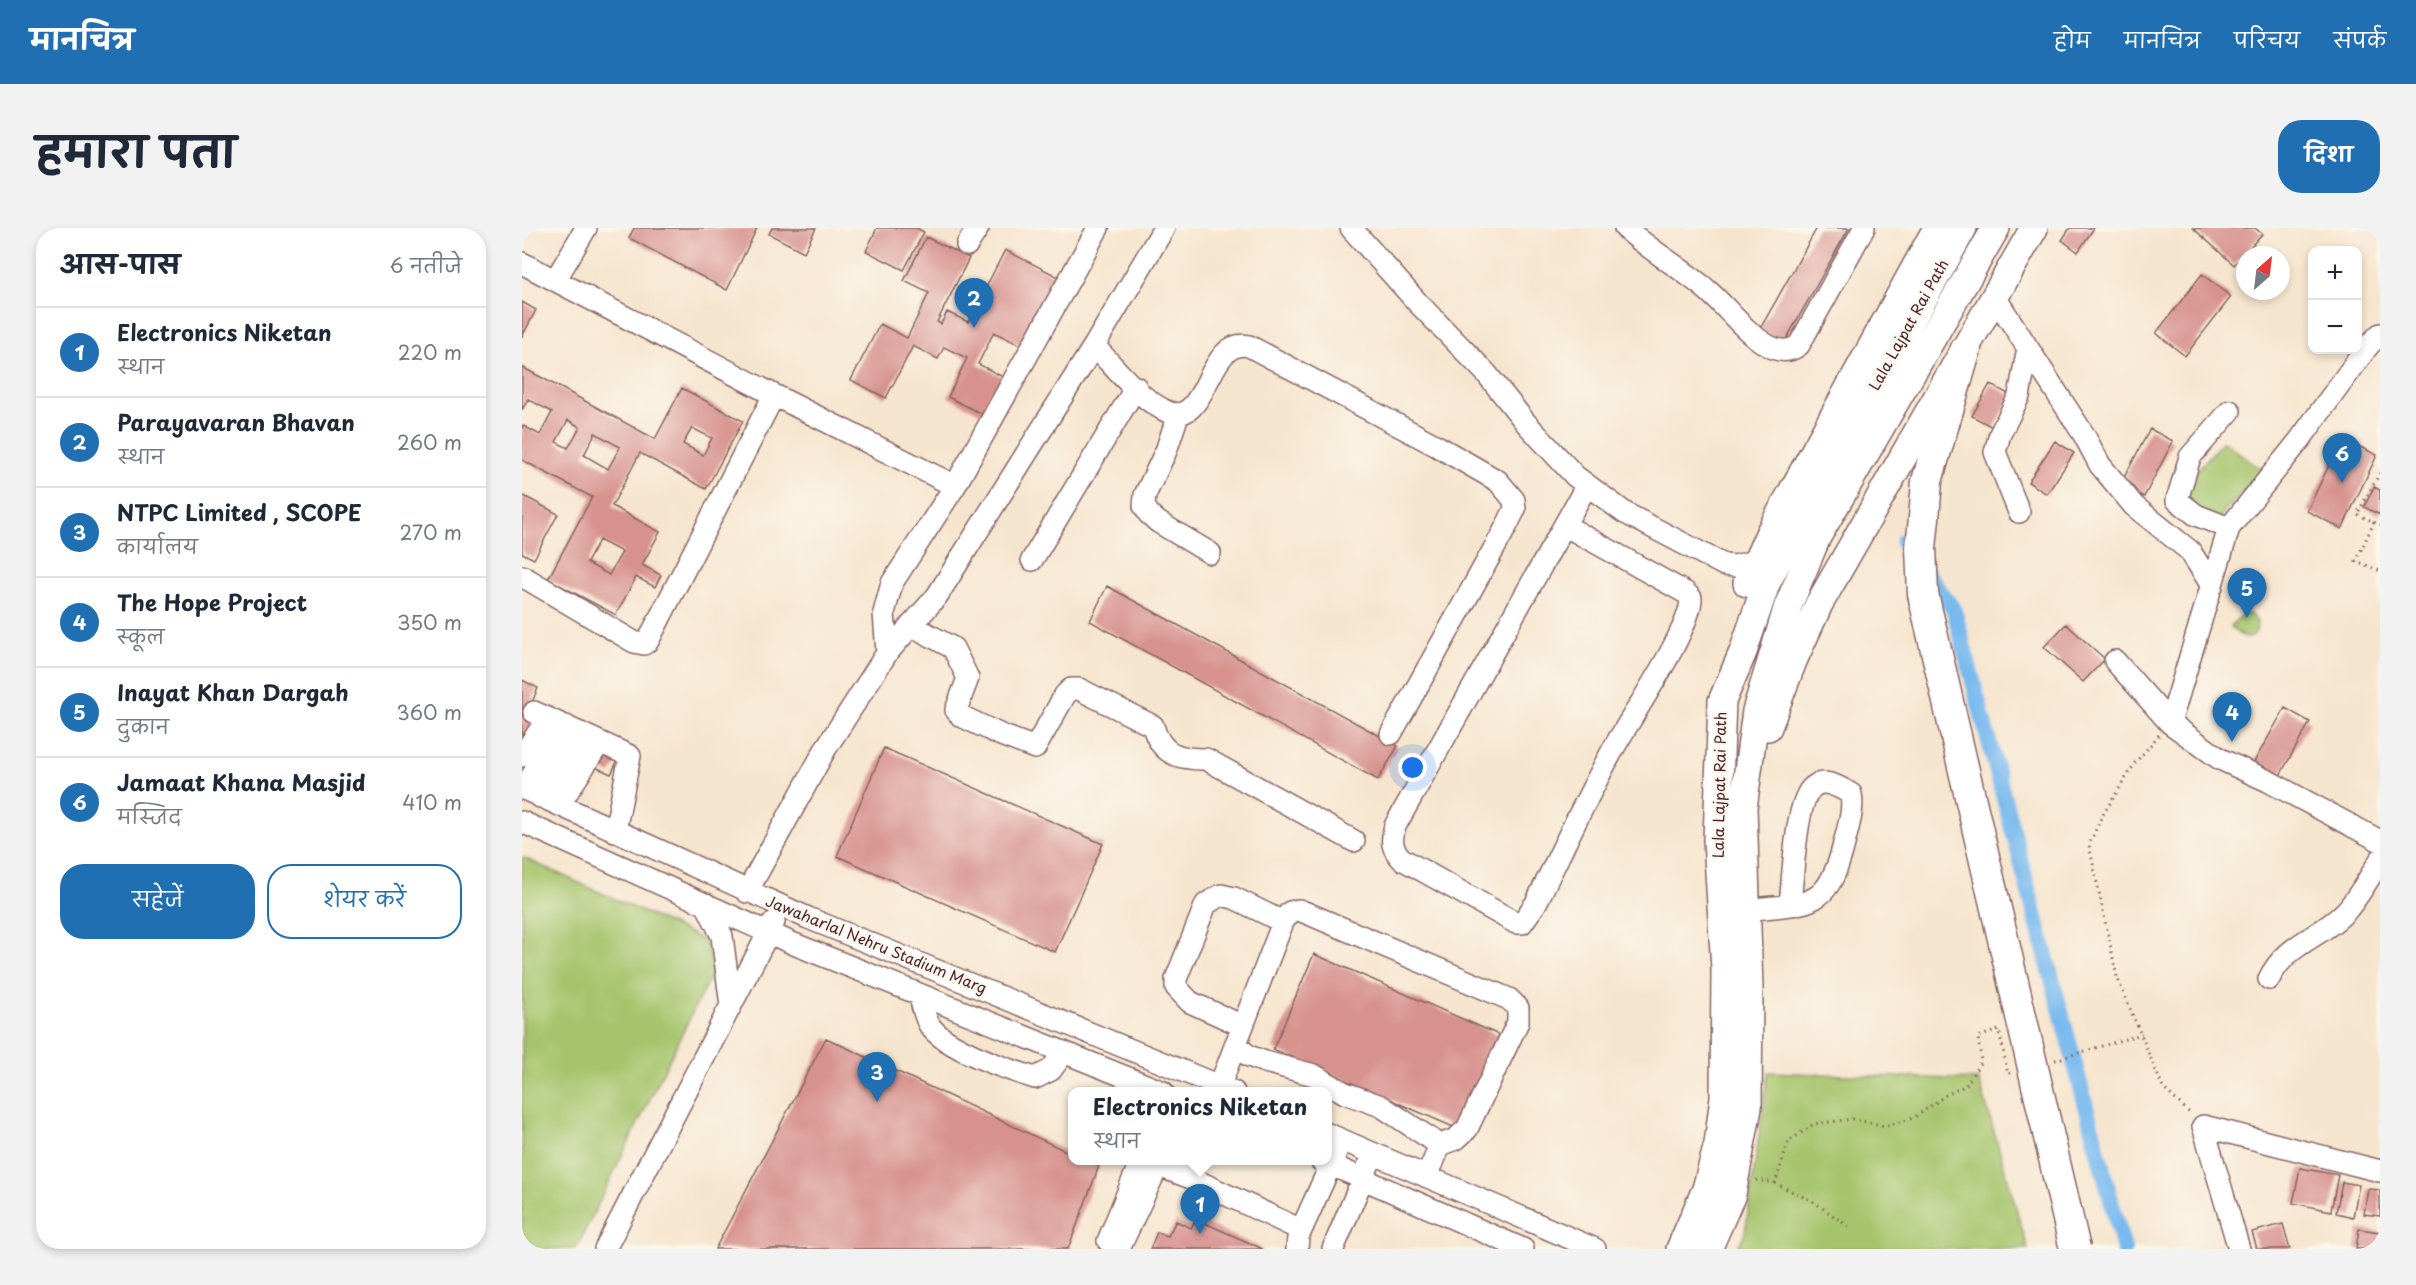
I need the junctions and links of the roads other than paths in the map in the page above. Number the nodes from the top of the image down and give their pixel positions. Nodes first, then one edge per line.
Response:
1 (586, 228) edge
2 (1098, 228) edge
3 (1164, 228) edge
4 (1351, 228) edge
5 (1625, 228) edge
6 (1864, 228) edge
7 (1964, 228) edge
8 (1995, 228) edge
9 (2034, 228) edge
10 (1933, 235) edge
11 (522, 263) edge
12 (556, 279) junction
13 (1995, 297) junction
14 (2380, 334) edge
15 (1094, 346) junction
16 (2028, 348) junction
17 (1966, 349) junction
18 (1136, 387) junction
19 (774, 395) junction
20 (2230, 411) dead end
21 (1178, 415) junction
22 (1587, 485) junction
23 (955, 486) junction
24 (2019, 512) dead end
25 (1566, 526) junction
26 (2229, 528) junction
27 (1210, 553) dead end
28 (1032, 560) dead end
29 (1762, 572) junction
30 (522, 576) edge
31 (2212, 586) junction
32 (912, 625) junction
33 (887, 652) junction
34 (2115, 661) dead end
35 (2170, 723) junction
36 (566, 726) junction
37 (1391, 734) dead end
38 (522, 756) edge
39 (1750, 764) junction
40 (536, 795) edge
41 (522, 822) edge
42 (615, 831) junction
43 (2380, 841) edge
44 (1354, 842) dead end
45 (2380, 860) edge
46 (747, 892) junction
47 (705, 904) junction
48 (1790, 904) junction
49 (782, 907) junction
50 (1746, 910) junction
51 (1283, 922) junction
52 (769, 933) junction
53 (2269, 979) dead end
54 (919, 994) junction
55 (731, 1006) junction
56 (1239, 1036) junction
57 (1064, 1052) junction
58 (1151, 1087) edge
59 (1225, 1087) edge
60 (1227, 1087) edge
61 (1334, 1138) edge
62 (1440, 1144) junction
63 (1373, 1155) junction
64 (1139, 1165) edge
65 (1324, 1165) edge
66 (1330, 1165) edge
67 (2380, 1171) edge
68 (1427, 1177) junction
69 (1363, 1179) junction
70 (1299, 1240) edge
71 (605, 1249) edge
72 (1105, 1249) edge
73 (1119, 1249) edge
74 (1335, 1249) edge
75 (1523, 1249) edge
76 (1595, 1249) edge
77 (1680, 1249) edge
78 (1708, 1249) edge
79 (2075, 1249) edge
80 (2239, 1249) edge

1 - 12 street
2 - 23 street
3 - 15 street
4 - 22 street
5 - 6 street
7 - 29 main road, Lala Lajpat Rai Path
8 - 39 main road, Lala Lajpat Rai Path
9 - 13 main road
10 - 29 main road
11 - 12 street
12 - 19 street
13 - 16 street
13 - 17 main road
14 - 26 street
15 - 18 street
15 - 32 street
16 - 24 street
16 - 31 street
17 - 39 main road
17 - 79 highway, bridge
18 - 21 street
18 - 28 street
19 - 23 street
19 - 30 street
20 - 26 street
21 - 27 street
21 - 37 street
22 - 25 street
22 - 29 street
23 - 33 street
25 - 25 street
26 - 31 street
29 - 77 main road, Lala Lajpat Rai Path
31 - 35 street
32 - 33 street
32 - 44 street
33 - 46 street
34 - 35 street
35 - 43 street
36 - 38 street
36 - 40 street
36 - 40 street
36 - 42 street
39 - 50 main road, Lala Lajpat Rai Path
40 - 42 street, Jawaharlal Nehru Stadium Marg
41 - 47 street, Jawaharlal Nehru Stadium Marg
42 - 46 street, Jawaharlal Nehru Stadium Marg
45 - 53 street
46 - 49 street, Jawaharlal Nehru Stadium Marg
47 - 52 street, Jawaharlal Nehru Stadium Marg
47 - 55 street
48 - 48 street
48 - 50 street
49 - 52 street
49 - 59 street, Jawaharlal Nehru Stadium Marg
50 - 78 main road, Lala Lajpat Rai Path
51 - 56 street
51 - 56 street
51 - 62 street
52 - 54 street, Jawaharlal Nehru Stadium Marg
52 - 55 street
54 - 57 street, Jawaharlal Nehru Stadium Marg
54 - 57 street
55 - 71 street
56 - 60 street
56 - 62 street
57 - 58 street, Jawaharlal Nehru Stadium Marg
61 - 63 street
62 - 68 street
63 - 68 street
63 - 69 street
64 - 72 street
65 - 70 street
66 - 69 street
67 - 80 street
68 - 76 street
69 - 74 street
69 - 75 street
70 - 73 street

